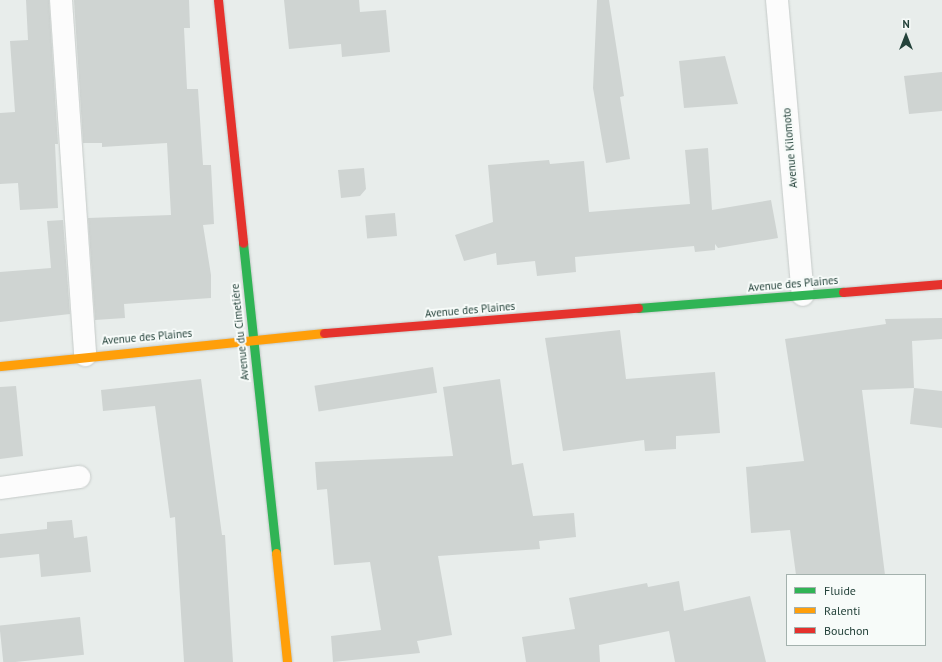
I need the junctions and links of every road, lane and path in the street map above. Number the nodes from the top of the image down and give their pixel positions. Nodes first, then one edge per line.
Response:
1 (61, 0) edge
2 (218, 0) edge
3 (777, 0) edge
4 (942, 284) edge
5 (803, 295) junction
6 (253, 339) junction
7 (85, 355) junction
8 (0, 366) edge
9 (78, 477) dead end
10 (0, 488) edge
11 (287, 662) edge

1 - 7 street
2 - 6 street, Avenue du Cimetière
3 - 5 street, Avenue Kilomoto
4 - 5 street, Avenue des Plaines
5 - 6 street, Avenue des Plaines
6 - 7 street, Avenue des Plaines
6 - 11 street, Avenue du Cimetière
7 - 8 street, Avenue des Plaines
9 - 10 street

